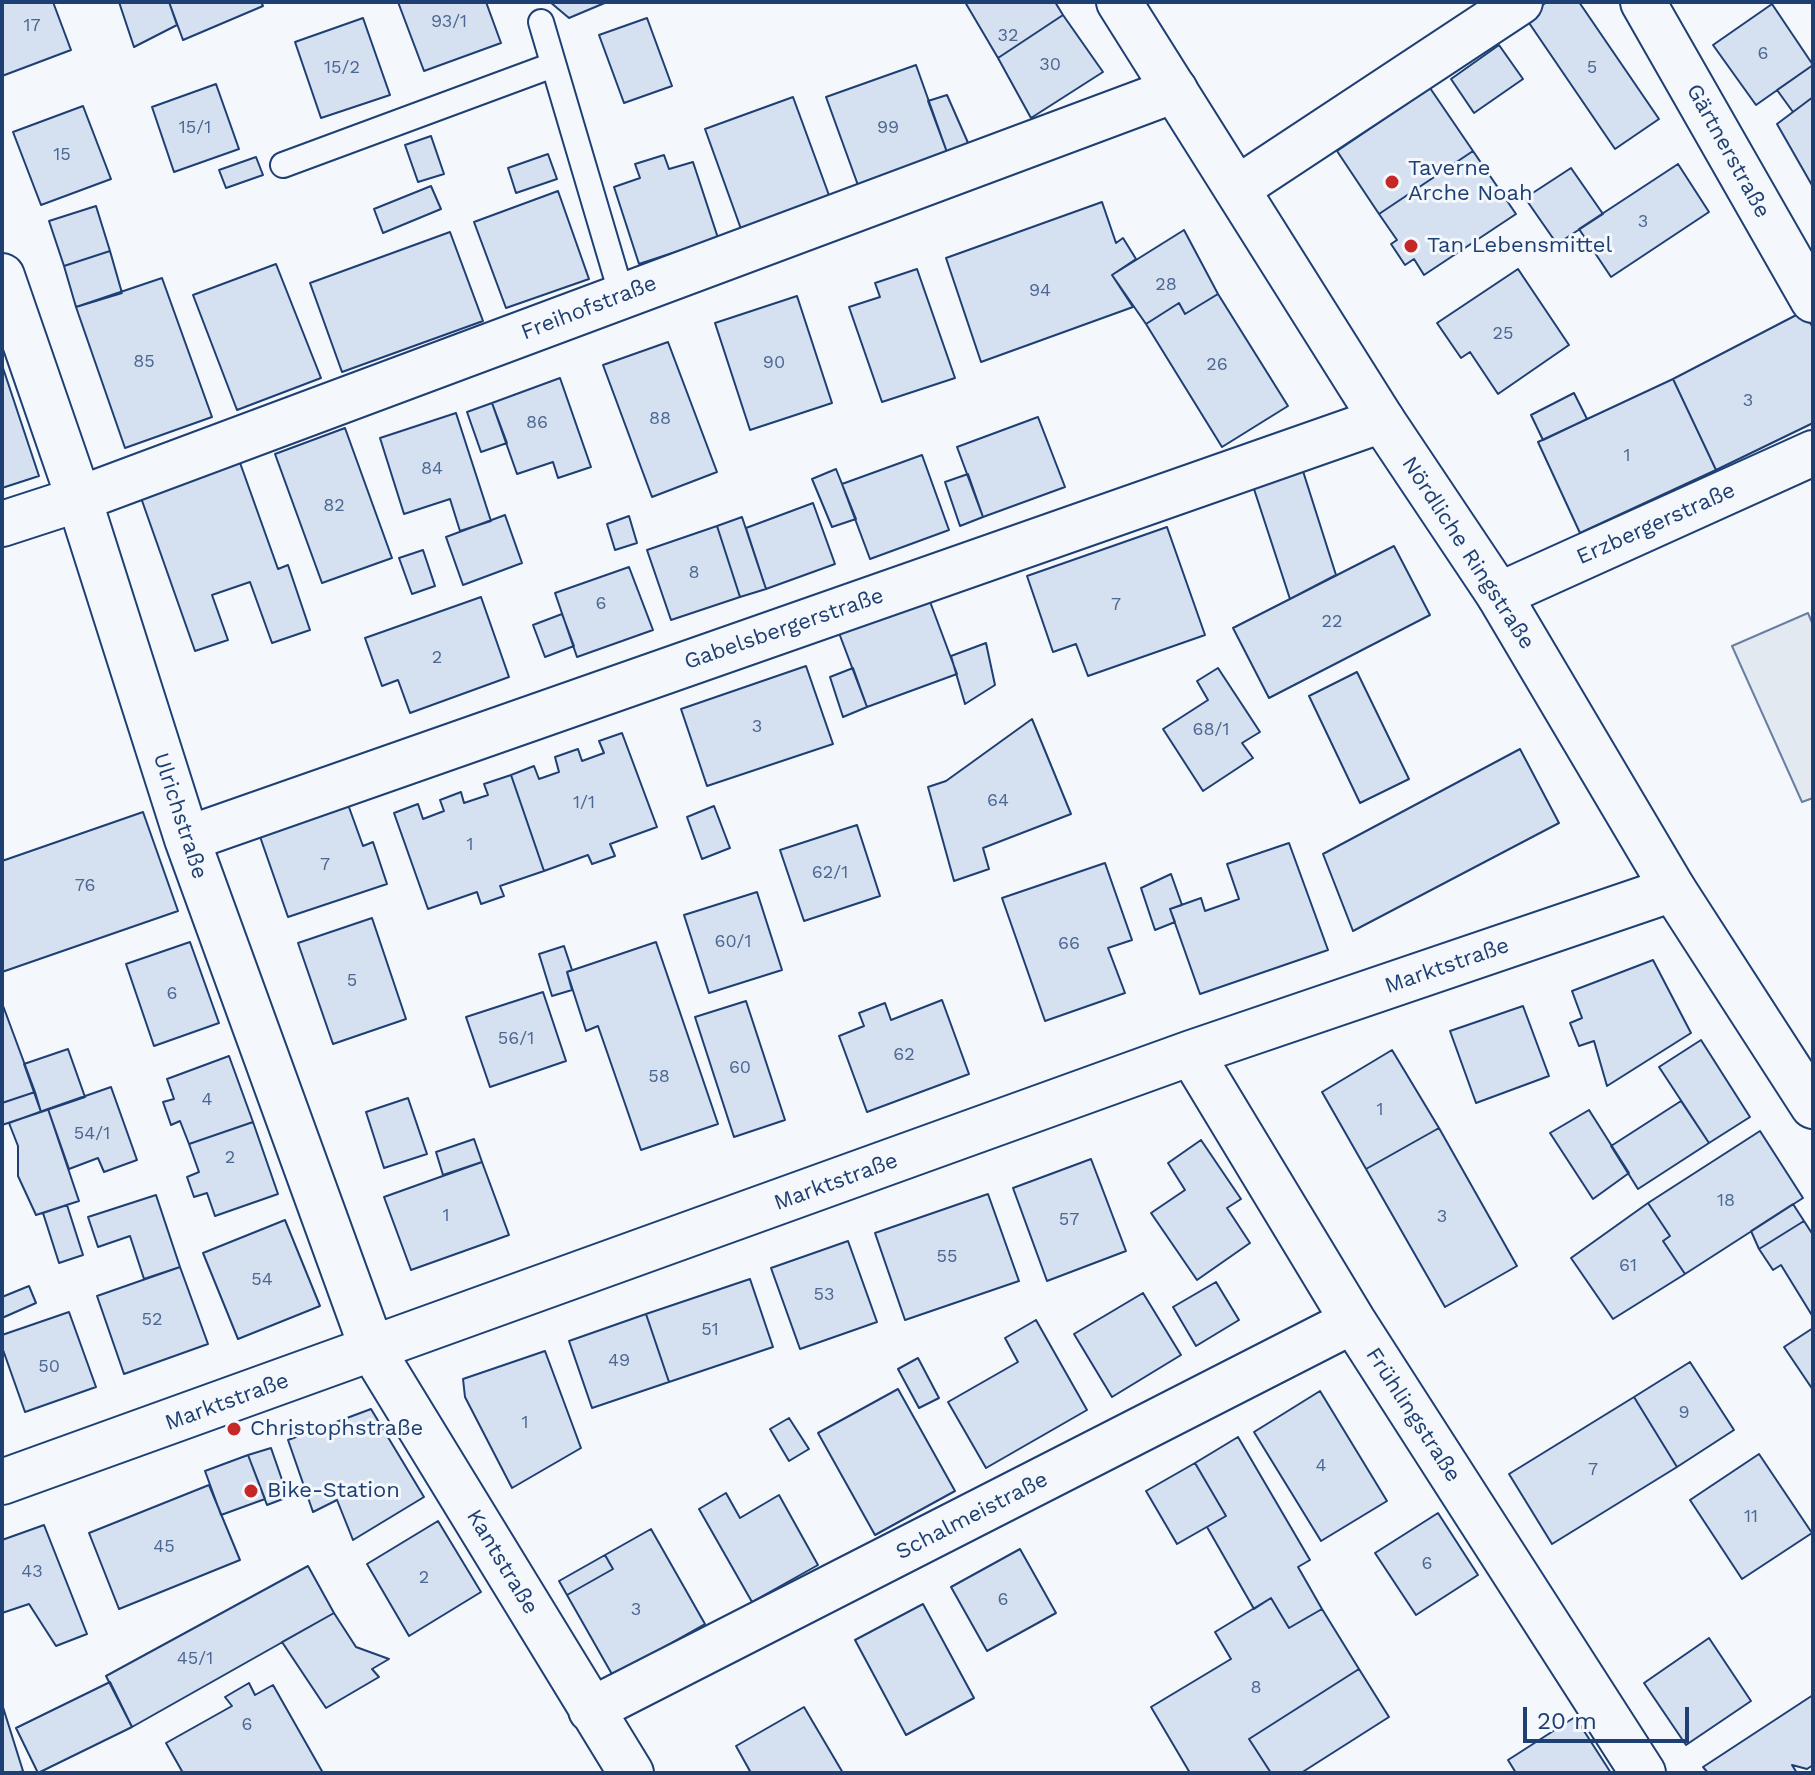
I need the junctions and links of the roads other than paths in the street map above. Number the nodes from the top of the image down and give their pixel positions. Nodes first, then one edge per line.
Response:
1 (1119, 2) edge
2 (1520, 2) edge
3 (1643, 2) edge
4 (541, 22) dead end
5 (553, 65) junction
6 (1175, 90) junction
7 (283, 165) dead end
8 (1238, 188) junction
9 (2, 276) edge
10 (622, 296) junction
11 (1813, 300) edge
12 (1382, 420) junction
13 (1813, 453) edge
14 (79, 499) junction
15 (2, 524) edge
16 (1499, 595) junction
17 (187, 839) junction
18 (1673, 889) junction
19 (1191, 1053) junction
20 (1813, 1106) edge
21 (1353, 1321) junction
22 (373, 1351) junction
23 (2, 1482) edge
24 (591, 1710) junction
25 (631, 1773) edge
26 (1643, 1773) edge

1 - 6 street, Nördliche Ringstraße
2 - 8 street
3 - 11 street, Gärtnerstraße
4 - 5 lane
5 - 7 lane
5 - 10 lane
6 - 8 street, Nördliche Ringstraße
6 - 10 street, Freihofstraße
8 - 12 street, Nördliche Ringstraße
9 - 14 street, Ulrichstraße
10 - 14 street, Freihofstraße
12 - 16 street, Nördliche Ringstraße
12 - 17 street, Gabelsbergerstraße
13 - 16 street, Erzbergerstraße
14 - 15 street, Freihofstraße
14 - 17 street, Ulrichstraße
16 - 18 street, Nördliche Ringstraße
17 - 22 street, Ulrichstraße
18 - 19 street, Marktstraße
18 - 20 street, Nördliche Ringstraße
19 - 21 street, Frühlingstraße
19 - 22 street, Marktstraße
21 - 24 street, Schalmeistraße
21 - 26 street, Frühlingstraße
22 - 23 street, Marktstraße
22 - 24 street, Kantstraße
24 - 25 street, Kantstraße

